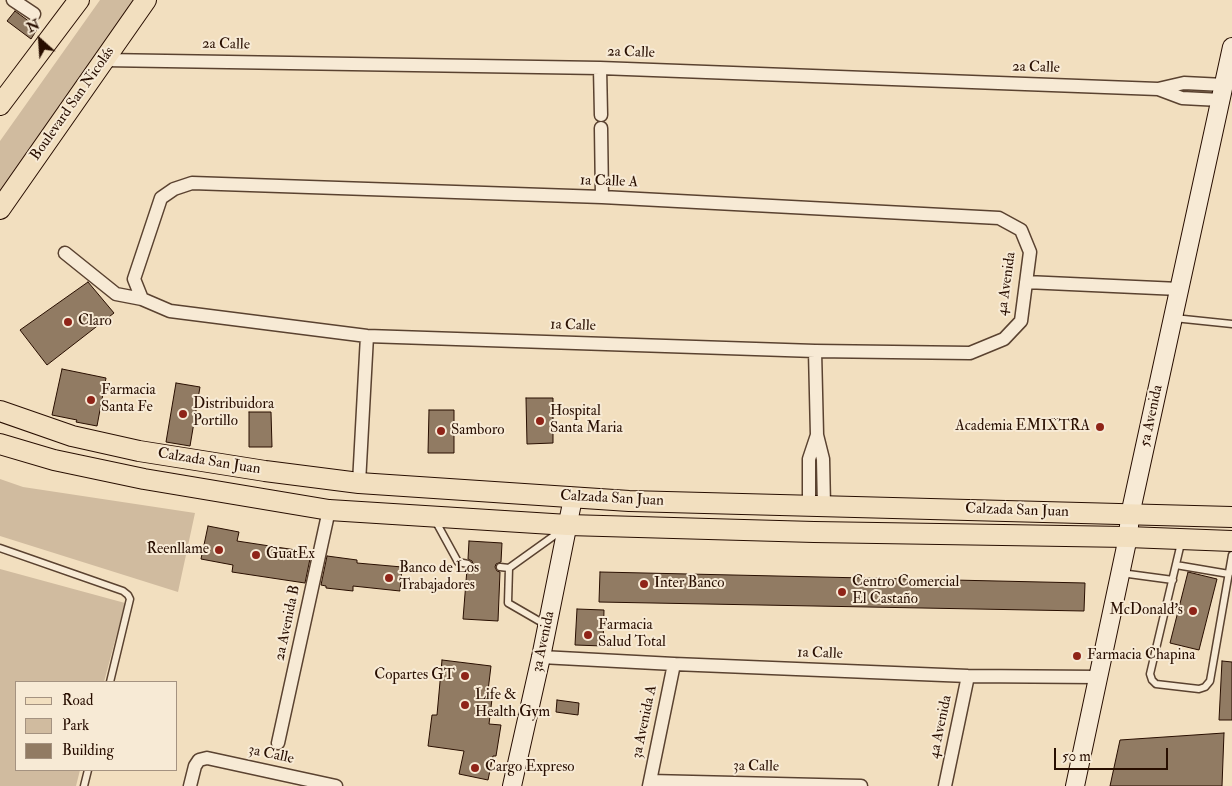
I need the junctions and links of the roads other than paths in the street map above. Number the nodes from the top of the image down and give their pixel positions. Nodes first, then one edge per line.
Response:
1 (13, 0) edge
2 (79, 0) edge
3 (146, 0) edge
4 (34, 14) dead end
5 (1232, 47) edge
6 (104, 60) junction
7 (600, 68) junction
8 (1222, 92) junction
9 (0, 105) edge
10 (602, 198) junction
11 (0, 208) edge
12 (1021, 230) joint
13 (65, 253) dead end
14 (1026, 282) junction
15 (1179, 289) junction
16 (142, 299) junction
17 (1173, 318) junction
18 (1232, 324) edge
19 (367, 336) junction
20 (1004, 339) joint
21 (816, 351) junction
22 (0, 411) edge
23 (0, 444) edge
24 (359, 483) junction
25 (573, 498) junction
26 (816, 505) junction
27 (329, 510) junction
28 (1130, 515) junction
29 (433, 516) junction
30 (1232, 518) edge
31 (568, 525) junction
32 (1128, 537) junction
33 (1182, 539) junction
34 (1232, 541) edge
35 (0, 548) edge
36 (1232, 555) edge
37 (468, 564) dead end
38 (1176, 565) junction
39 (500, 567) dead end
40 (509, 568) junction
41 (1120, 573) junction
42 (1229, 574) junction
43 (1172, 580) junction
44 (548, 626) junction
45 (541, 657) junction
46 (674, 664) junction
47 (968, 676) junction
48 (1098, 677) junction
49 (110, 681) edge
50 (278, 743) dead end
51 (88, 771) edge
52 (649, 783) edge
53 (84, 786) edge
54 (190, 786) edge
55 (336, 786) edge
56 (512, 786) edge
57 (860, 786) edge
58 (945, 786) edge
59 (1075, 786) edge

1 - 4 street
2 - 9 main road
3 - 6 main road, Boulevard San Nicolás
5 - 8 main road, 5a Avenida
6 - 7 street, 2a Calle
6 - 11 main road, Boulevard San Nicolás
7 - 8 street, 2a Calle
7 - 10 street
8 - 15 main road, 5a Avenida
10 - 12 street, 1a Calle A
10 - 16 street, 1a Calle A
12 - 14 street, 4a Avenida
13 - 16 street, 1a Calle
14 - 15 street
14 - 20 street, 4a Avenida
15 - 17 main road, 5a Avenida
16 - 19 street, 1a Calle
17 - 18 lane
17 - 28 main road, 5a Avenida
19 - 21 street, 1a Calle
19 - 24 street
20 - 21 street, 1a Calle
21 - 26 street
22 - 24 main road, Calzada San Juan
23 - 27 main road, Calzada San Juan
24 - 25 main road, Calzada San Juan
25 - 26 main road, Calzada San Juan
25 - 31 main road, 3a Avenida
26 - 28 main road, Calzada San Juan
27 - 29 main road, Calzada San Juan
27 - 50 street, 2a Avenida B
28 - 30 main road, Calzada San Juan
28 - 32 main road, 5a Avenida
29 - 31 main road, Calzada San Juan
29 - 37 lane
31 - 32 main road, Calzada San Juan
31 - 40 lane
31 - 44 main road, 3a Avenida
32 - 33 main road, Calzada San Juan
32 - 41 main road, 5a Avenida
33 - 34 main road, Calzada San Juan
33 - 38 lane
35 - 49 lane
36 - 42 lane
38 - 42 lane
38 - 43 lane
39 - 40 lane
40 - 44 lane
41 - 43 lane
41 - 48 main road, 5a Avenida
42 - 43 lane
44 - 45 main road, 3a Avenida
45 - 46 street, 1a Calle
45 - 56 main road, 3a Avenida
46 - 47 street, 1a Calle
46 - 52 street, 3a Avenida A
47 - 48 street, 1a Calle
47 - 58 street, 4a Avenida
48 - 59 main road, 5a Avenida
51 - 53 lane
52 - 57 street, 3a Calle
54 - 55 street, 3a Calle

